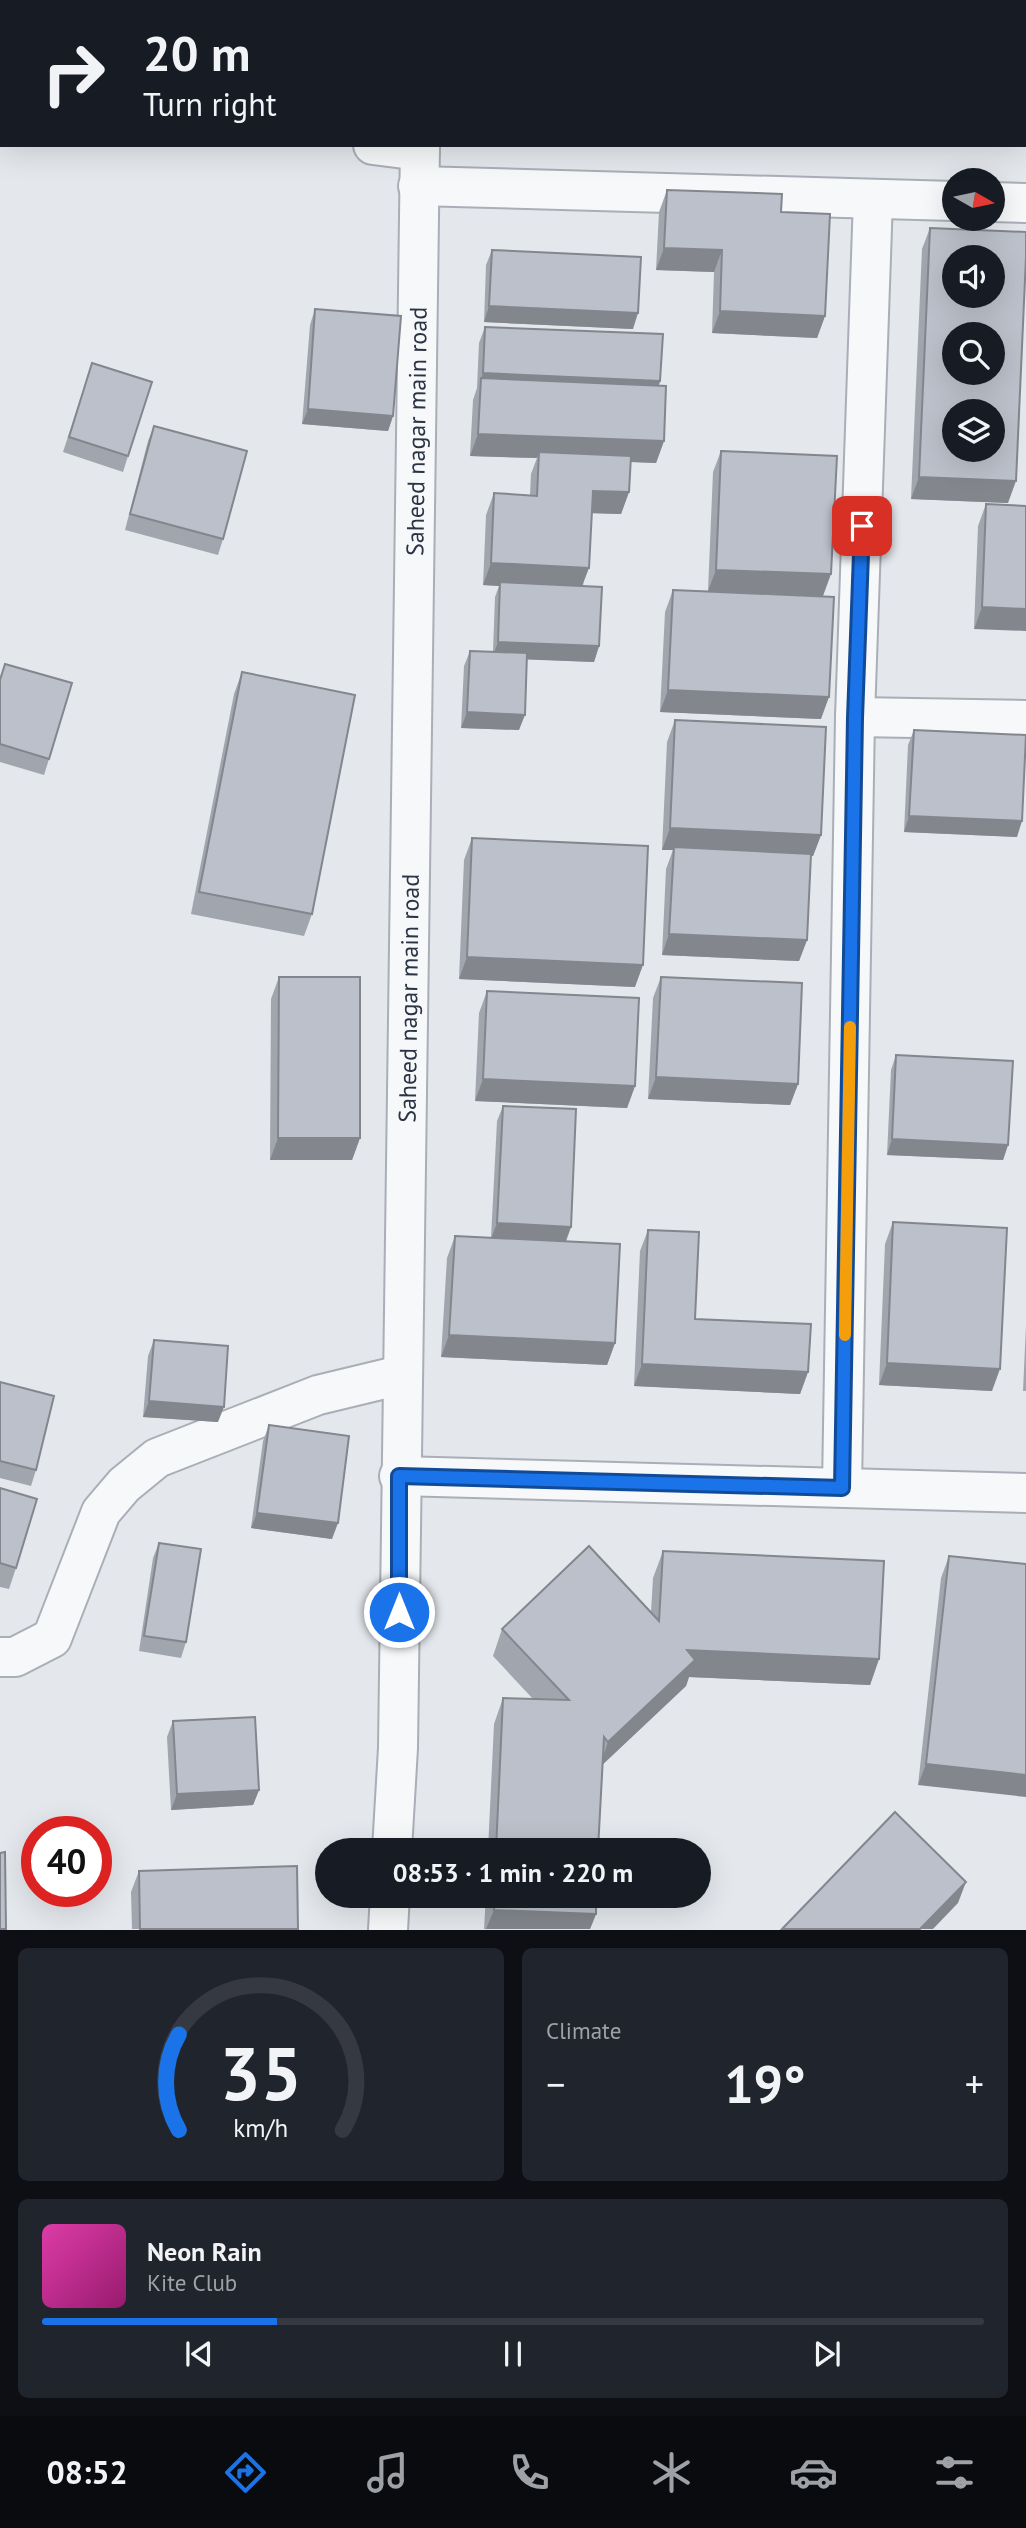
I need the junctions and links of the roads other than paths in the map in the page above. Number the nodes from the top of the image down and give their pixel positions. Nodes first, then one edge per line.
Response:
1 (379, 147) edge
2 (420, 161) edge
3 (873, 199) junction
4 (942, 201) edge
5 (1005, 202) edge
6 (1026, 203) edge
7 (855, 718) junction
8 (1026, 720) edge
9 (401, 1375) junction
10 (399, 1476) junction
11 (842, 1488) junction
12 (1026, 1493) edge
13 (0, 1657) edge
14 (393, 1838) edge
15 (389, 1908) edge
16 (388, 1930) edge

1 - 2 street
2 - 3 street
2 - 9 street, Saheed nagar main road
3 - 4 street
3 - 7 street
5 - 6 street
7 - 8 street
7 - 11 street
9 - 10 street, Saheed nagar main road
9 - 13 street
10 - 11 street
10 - 14 street, Saheed nagar main road
11 - 12 street
15 - 16 street

